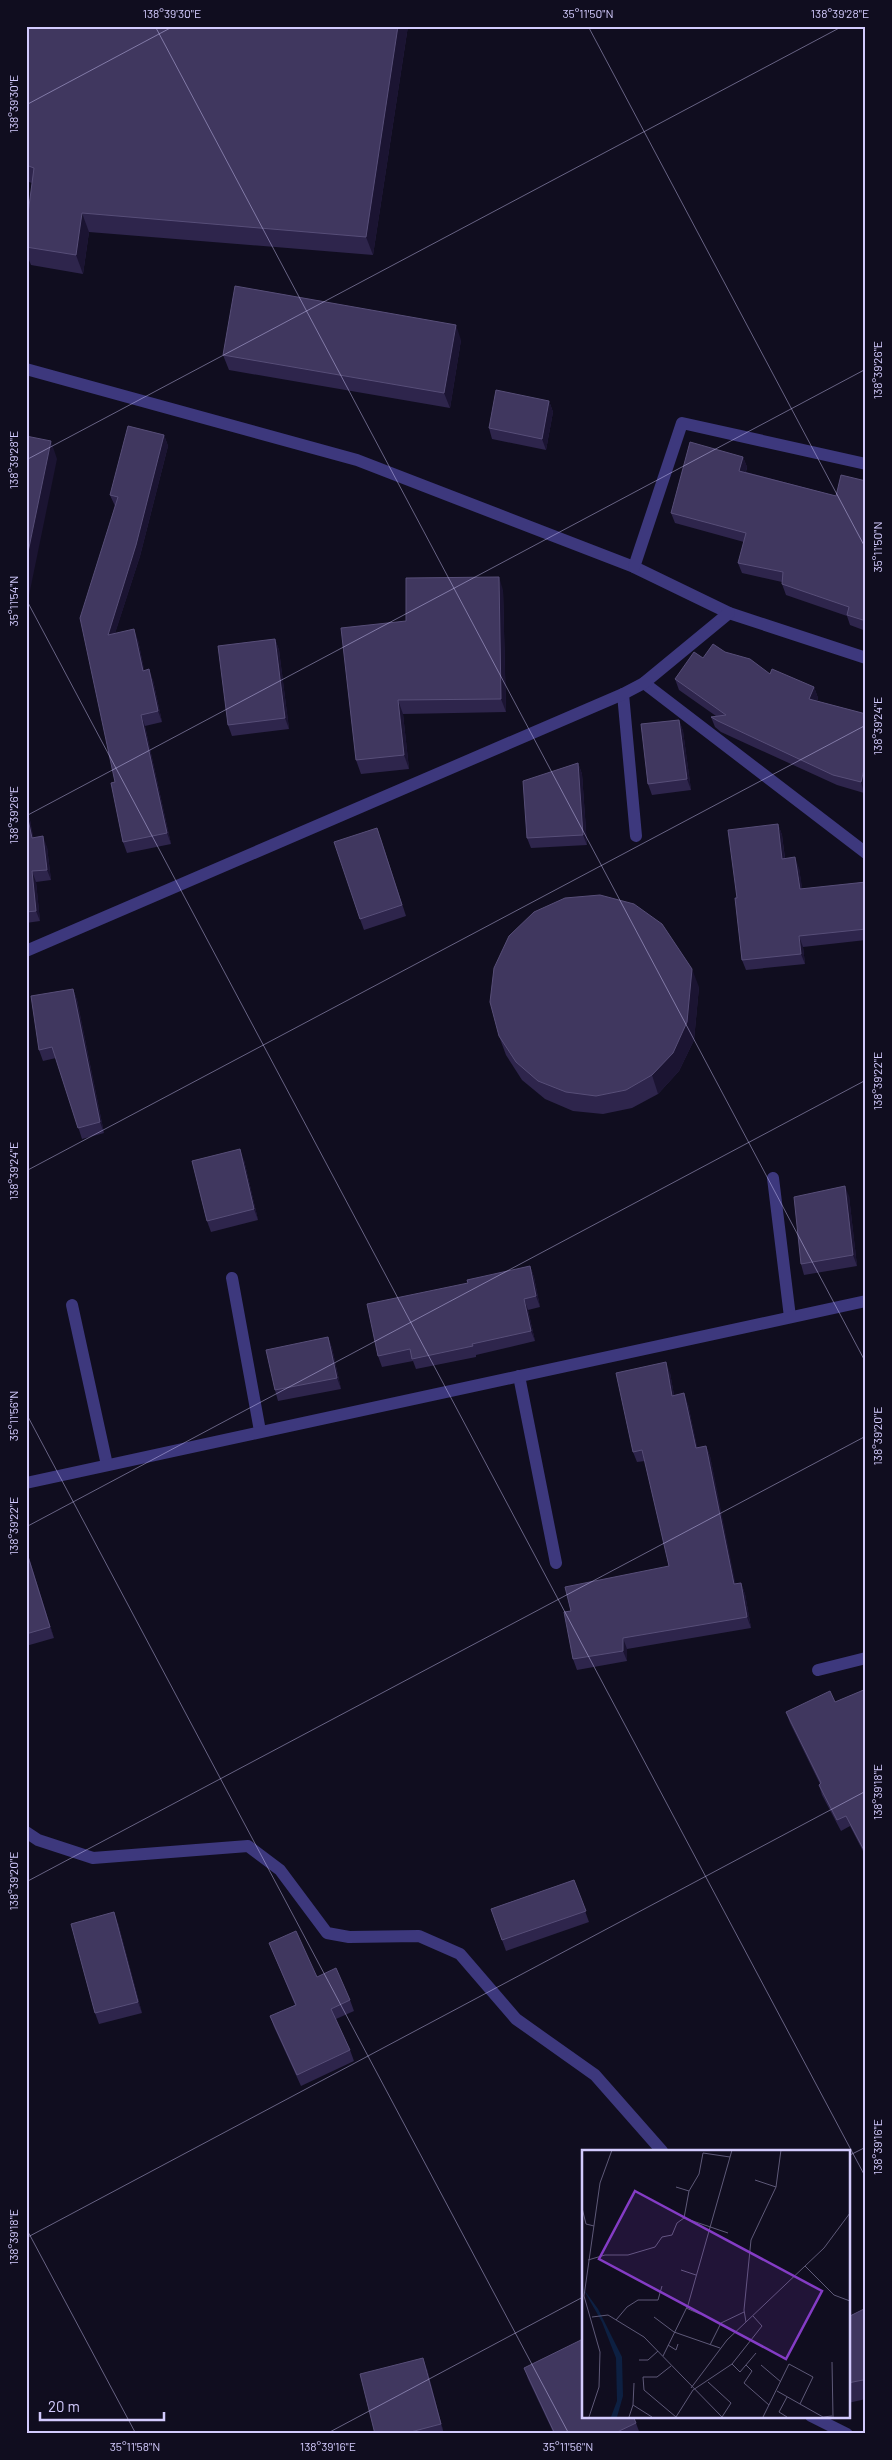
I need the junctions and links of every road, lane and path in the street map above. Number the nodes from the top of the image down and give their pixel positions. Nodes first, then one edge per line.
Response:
1 (26, 369) edge
2 (866, 464) edge
3 (634, 567) junction
4 (729, 613) junction
5 (866, 658) edge
6 (644, 683) junction
7 (623, 694) junction
8 (636, 836) dead end
9 (866, 853) edge
10 (26, 951) edge
11 (773, 1178) dead end
12 (232, 1278) dead end
13 (866, 1301) edge
14 (72, 1305) dead end
15 (790, 1317) junction
16 (519, 1376) junction
17 (260, 1431) junction
18 (107, 1464) junction
19 (26, 1482) edge
20 (556, 1563) dead end
21 (866, 1658) edge
22 (818, 1670) dead end
23 (26, 1832) edge
24 (661, 2150) edge
25 (815, 2418) edge
26 (847, 2434) edge

1 - 3 street
2 - 3 street
3 - 4 street
4 - 5 street
4 - 6 street
6 - 7 street
6 - 9 street
7 - 8 street
7 - 10 street
11 - 15 street
12 - 17 street
13 - 15 street
14 - 18 street
15 - 16 street
16 - 17 street
16 - 20 street
17 - 18 street
18 - 19 street
21 - 22 street
23 - 24 street
25 - 26 street

